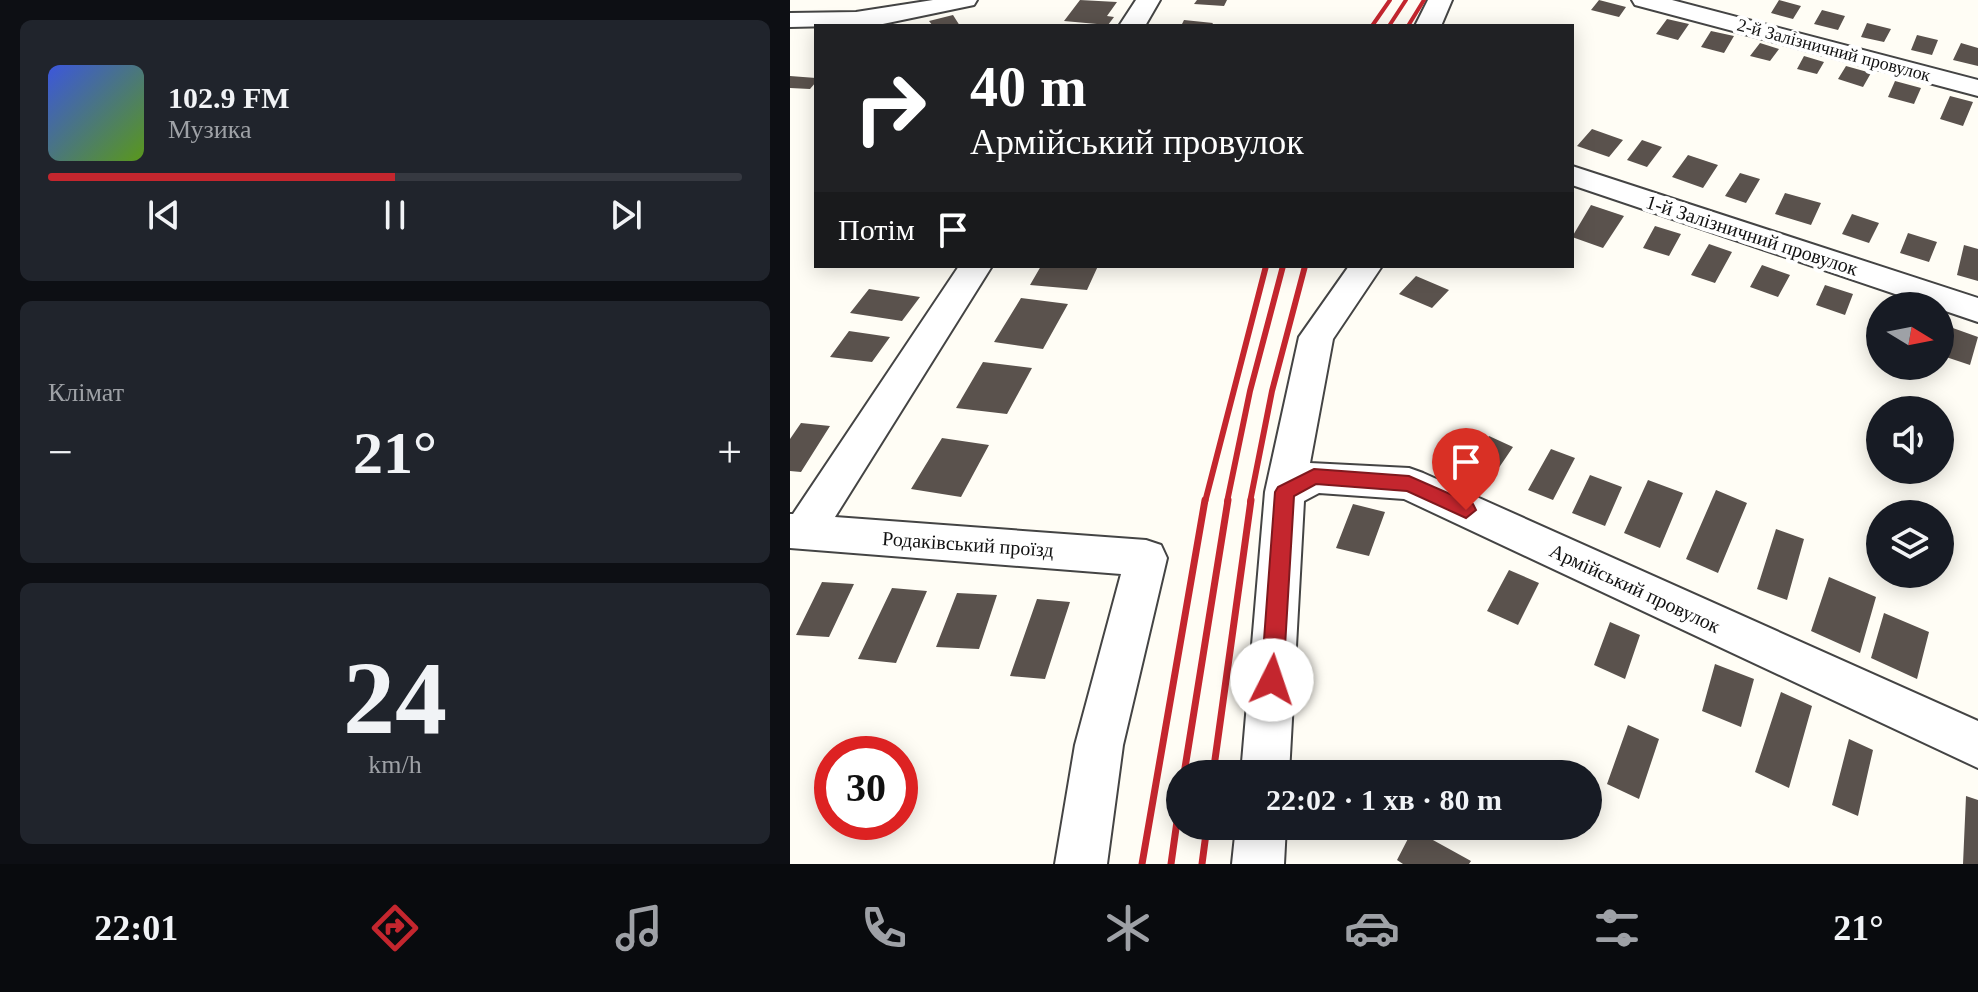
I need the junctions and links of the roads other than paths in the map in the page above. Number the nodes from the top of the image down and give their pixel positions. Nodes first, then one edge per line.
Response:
1 (814, 0) edge
2 (965, 0) edge
3 (1148, 0) edge
4 (1440, 0) edge
5 (1644, 0) edge
6 (791, 21) edge
7 (1133, 24) edge
8 (1429, 24) edge
9 (1978, 88) edge
10 (1574, 176) edge
11 (975, 268) edge
12 (1365, 268) edge
13 (1978, 310) edge
14 (1285, 492) junction
15 (797, 531) edge
16 (1978, 745) edge
17 (1266, 760) edge
18 (1260, 840) edge
19 (1081, 864) edge
20 (1258, 864) edge

1 - 6 street
2 - 6 street
3 - 7 street
4 - 8 street
5 - 9 street, 2-й Залізничний провулок
10 - 13 street, 1-й Залізничний провулок
11 - 15 street
12 - 14 street
14 - 16 street, Армійський провулок
14 - 17 street
15 - 19 street, Родаківський проїзд
18 - 20 street

